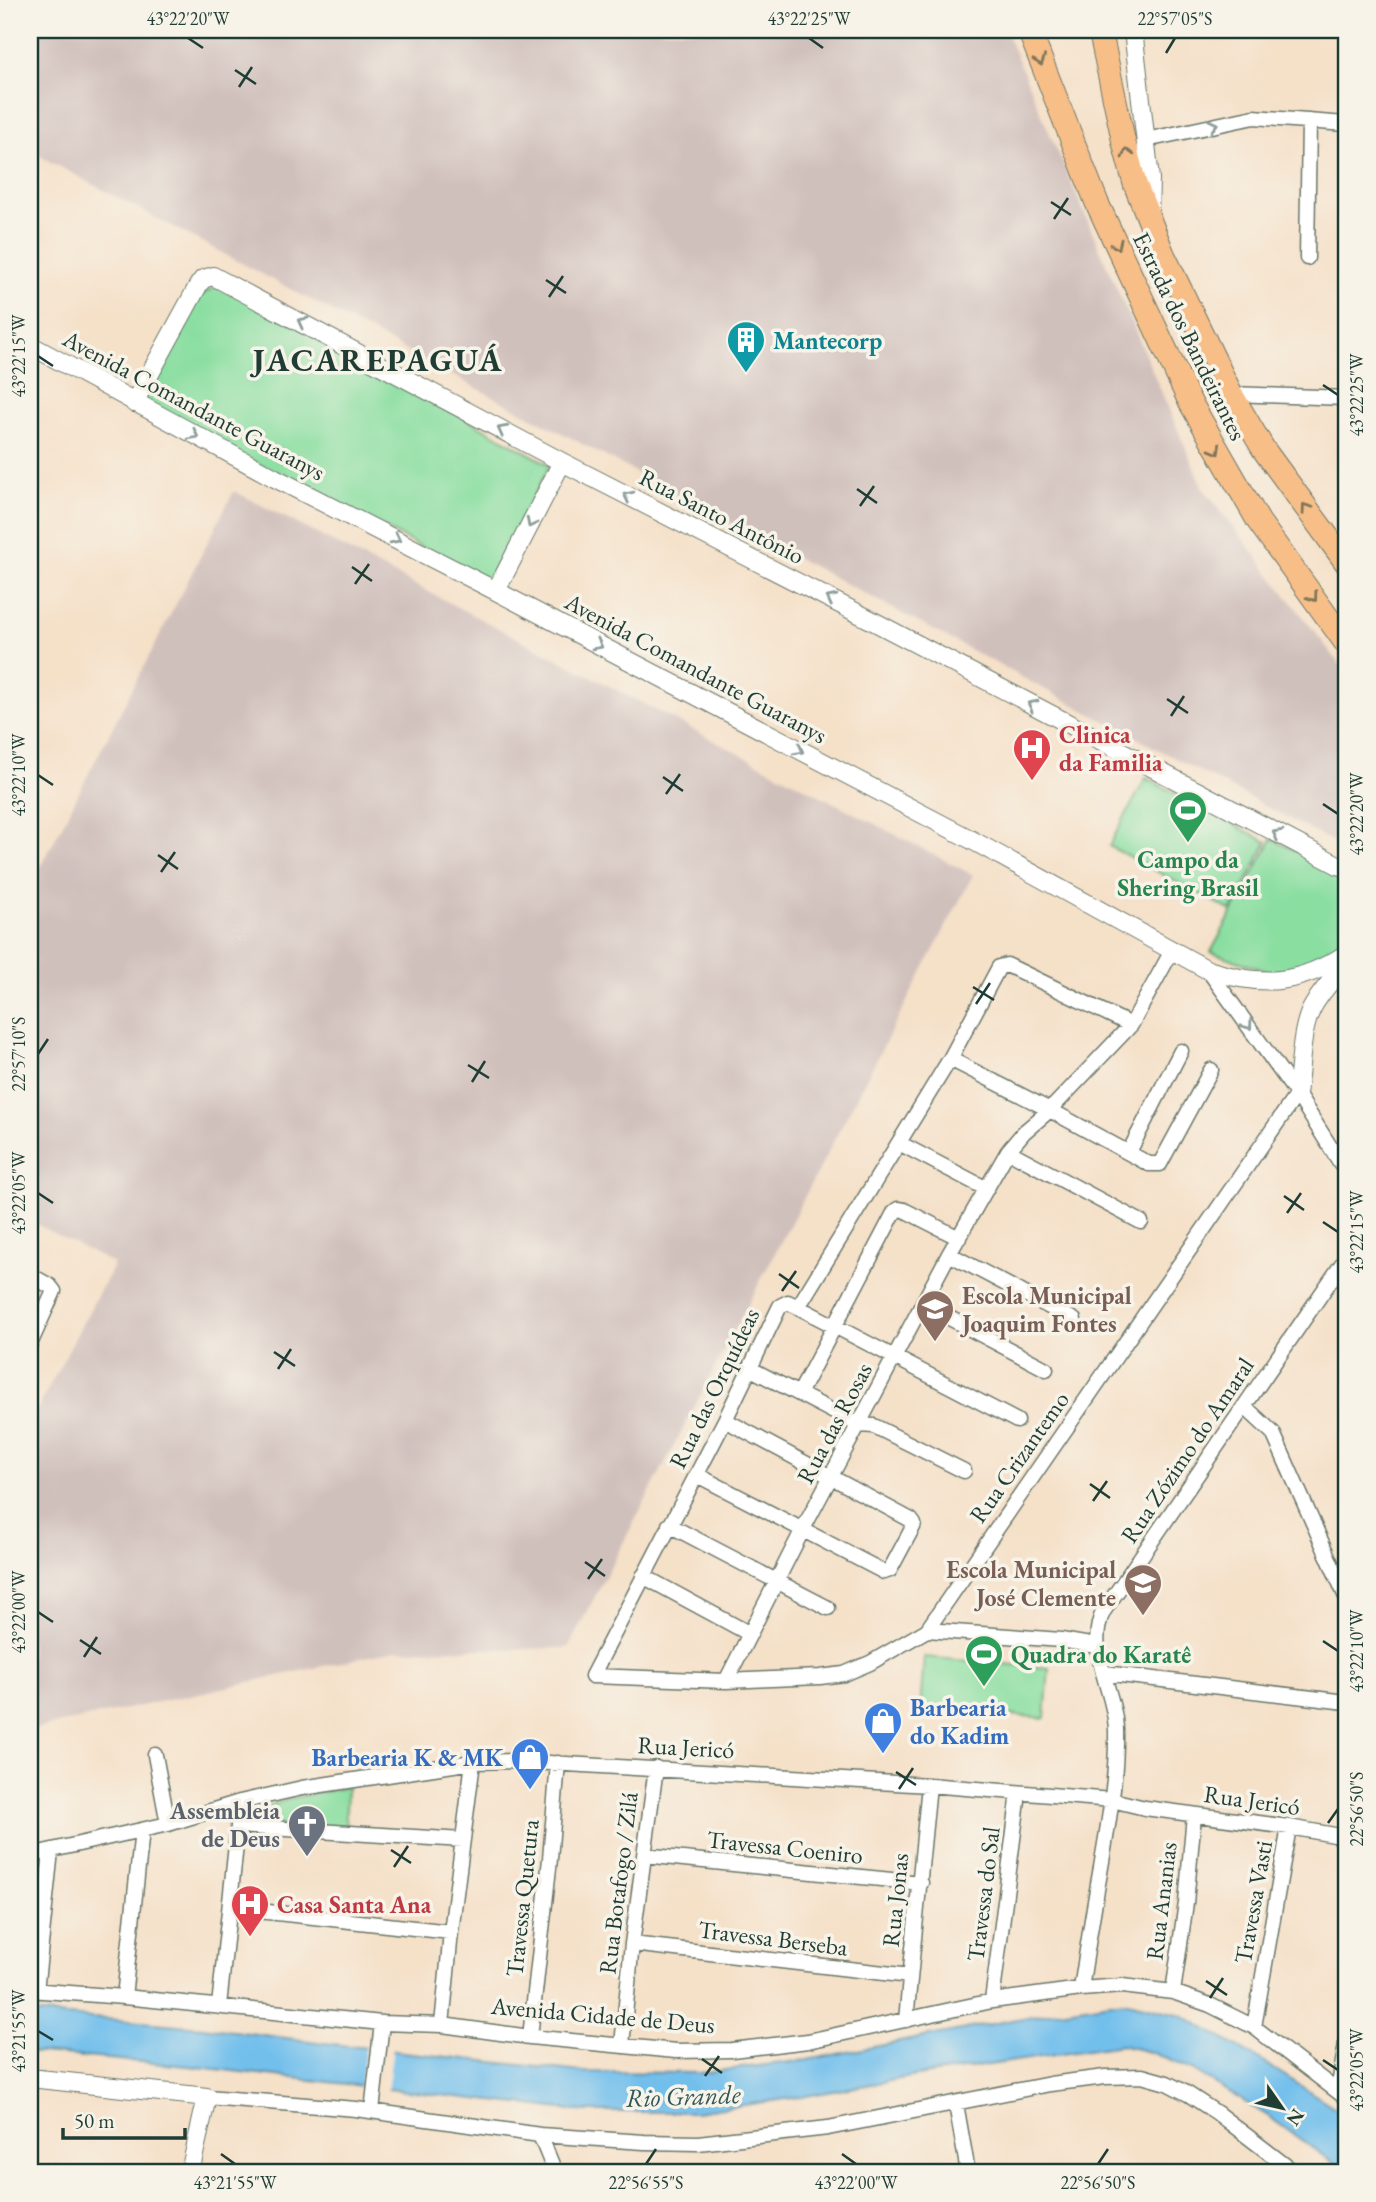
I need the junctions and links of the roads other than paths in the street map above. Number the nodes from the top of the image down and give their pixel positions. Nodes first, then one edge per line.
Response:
1 (1028, 30) edge
2 (1100, 30) edge
3 (1133, 30) edge
4 (1309, 121) junction
5 (1346, 124) edge
6 (1146, 139) junction
7 (1149, 219) junction
8 (1307, 258) dead end
9 (30, 345) edge
10 (1231, 394) junction
11 (1346, 398) edge
12 (134, 403) junction
13 (562, 462) junction
14 (1346, 562) edge
15 (496, 591) junction
16 (1346, 643) edge
17 (1343, 868) edge
18 (1173, 949) junction
19 (1346, 954) edge
20 (1346, 965) edge
21 (1209, 970) junction
22 (1131, 1025) junction
23 (1181, 1051) dead end
24 (950, 1059) junction
25 (1210, 1070) dead end
26 (1297, 1094) junction
27 (1050, 1110) junction
28 (899, 1143) junction
29 (1008, 1151) junction
30 (1129, 1152) junction
31 (1346, 1172) edge
32 (985, 1188) junction
33 (1141, 1222) dead end
34 (959, 1238) junction
35 (949, 1254) junction
36 (1346, 1258) edge
37 (30, 1275) edge
38 (923, 1304) junction
39 (799, 1307) junction
40 (1074, 1320) dead end
41 (835, 1326) junction
42 (30, 1345) edge
43 (894, 1359) junction
44 (749, 1368) junction
45 (1046, 1369) dead end
46 (799, 1394) junction
47 (1245, 1407) junction
48 (725, 1420) junction
49 (1017, 1422) dead end
50 (859, 1425) junction
51 (964, 1471) dead end
52 (697, 1475) junction
53 (832, 1478) junction
54 (669, 1525) junction
55 (803, 1529) junction
56 (643, 1576) junction
57 (777, 1581) junction
58 (1346, 1597) edge
59 (828, 1608) dead end
60 (927, 1630) junction
61 (750, 1634) junction
62 (1096, 1646) junction
63 (1104, 1673) junction
64 (592, 1676) joint
65 (726, 1681) junction
66 (1346, 1702) edge
67 (155, 1755) dead end
68 (473, 1762) junction
69 (558, 1763) junction
70 (656, 1768) junction
71 (929, 1785) junction
72 (1019, 1793) junction
73 (1112, 1800) junction
74 (240, 1802) junction
75 (1194, 1815) junction
76 (168, 1824) junction
77 (238, 1826) junction
78 (1289, 1827) junction
79 (142, 1830) junction
80 (1346, 1837) edge
81 (463, 1840) junction
82 (51, 1851) junction
83 (30, 1855) edge
84 (644, 1856) junction
85 (921, 1884) junction
86 (231, 1908) junction
87 (451, 1932) junction
88 (632, 1944) junction
89 (910, 1976) junction
90 (1082, 1989) junction
91 (33, 1991) edge
92 (1173, 1992) junction
93 (124, 1997) junction
94 (992, 2001) junction
95 (219, 2006) junction
96 (906, 2020) junction
97 (382, 2023) junction
98 (442, 2025) junction
99 (1254, 2027) junction
100 (530, 2037) junction
101 (1346, 2044) edge
102 (622, 2045) junction
103 (30, 2078) edge
104 (1342, 2094) edge
105 (207, 2097) junction
106 (956, 2104) junction
107 (372, 2111) junction
108 (540, 2135) junction
109 (30, 2170) edge
110 (54, 2172) edge
111 (190, 2172) edge
112 (555, 2172) edge
113 (968, 2172) edge
114 (1294, 2172) edge

1 -> 16 main road, Estrada dos Bandeirantes
7 -> 2 main road, Estrada dos Bandeirantes
3 - 6 street, Estrada dos Bandeirantes
4 - 5 street
6 -> 4 street
4 - 8 street
6 - 7 street, Estrada dos Bandeirantes
7 - 10 main road, Estrada dos Bandeirantes
9 - 12 street, Avenida Comandante Guaranys
10 - 11 street
14 -> 10 main road, Estrada dos Bandeirantes
13 -> 12 street, Rua Santo Antônio
12 -> 15 street, Avenida Comandante Guaranys
13 -> 15 street
17 -> 13 street, Rua Santo Antônio
15 -> 18 street, Avenida Comandante Guaranys
18 - 21 street, Avenida Comandante Guaranys
18 - 22 street, Rua das Rosas
19 - 21 street, Avenida Comandante Guaranys
20 - 26 street
21 -> 26 street
22 - 24 street, Rua das Orquídeas
22 - 27 street, Rua das Rosas
23 - 30 street
24 - 27 street
24 - 28 street, Rua das Orquídeas
25 - 30 street
26 - 31 street
26 - 60 street, Rua Crizantemo
27 - 29 street, Rua das Rosas
27 - 30 street
28 - 32 street
28 - 39 street, Rua das Orquídeas
29 - 32 street, Rua das Rosas
29 - 33 street
32 - 34 street, Rua das Rosas
34 - 35 street, Rua das Rosas
34 - 41 street
35 - 38 street, Rua das Rosas
35 - 40 street
36 - 47 street, Rua Zózimo do Amaral
37 - 42 street
38 - 43 street, Rua das Rosas
38 - 45 street
39 - 41 street
39 - 44 street, Rua das Orquídeas
41 - 43 street
41 - 46 street
43 - 49 street
43 - 50 street, Rua das Rosas
44 - 46 street
44 - 48 street, Rua das Orquídeas
46 - 50 street
47 - 58 street
47 - 62 street, Rua Zózimo do Amaral
48 - 52 street, Rua das Orquídeas
48 - 53 street
50 - 51 street
50 - 53 street, Rua das Rosas
52 - 54 street, Rua das Orquídeas
52 - 55 street
53 - 55 street, Rua das Rosas
53 - 55 street
54 - 56 street, Rua das Orquídeas
54 - 57 street
55 - 57 street, Rua das Rosas
56 - 61 street
56 - 64 street, Rua das Orquídeas
57 - 59 street
57 - 61 street, Rua das Rosas
60 - 62 street
60 - 65 street, Rua Crizantemo
61 - 65 street, Rua das Rosas
62 - 63 street, Rua Zózimo do Amaral
63 - 66 street
63 - 73 street, Rua Zózimo do Amaral
64 - 65 street, Rua Crizantemo
67 - 76 street
68 - 69 street, Rua Jericó
68 - 74 street, Rua Jericó
68 - 81 street
69 - 70 street, Rua Jericó
69 - 100 street, Travessa Quetura
70 - 71 street, Rua Jericó
70 - 84 street, Rua Botafogo / Zilá
71 - 72 street, Rua Jericó
71 - 85 street, Rua Jonas
72 - 73 street, Rua Jericó
72 - 94 street, Travessa do Sal
73 - 75 street, Rua Jericó
73 - 90 street, Rua Zózimo do Amaral
74 - 76 street, Rua Jericó
74 - 77 street
75 - 78 street, Rua Jericó
75 - 92 street, Rua Ananias
76 - 79 street, Rua Jericó
77 - 81 street
77 - 86 street
78 - 80 street, Rua Jericó
78 - 99 street, Travessa Vasti
79 - 82 street, Rua Jericó
79 - 93 street
81 - 87 street
82 - 83 street, Rua Jericó
82 - 91 street
84 - 85 street, Travessa Coeniro
84 - 88 street, Rua Botafogo / Zilá
85 - 89 street, Rua Jonas
86 - 87 street
86 - 95 street
87 - 98 street
88 - 89 street, Travessa Berseba
88 - 102 street, Rua Botafogo / Zilá
89 - 96 street, Rua Jonas
90 - 92 street, Avenida Cidade de Deus
90 - 94 street, Avenida Cidade de Deus
91 - 93 street, Avenida Cidade de Deus
92 - 99 street, Avenida Cidade de Deus
93 - 95 street, Avenida Cidade de Deus
94 - 96 street, Avenida Cidade de Deus
95 - 97 street, Avenida Cidade de Deus
96 - 102 street, Avenida Cidade de Deus
97 - 98 street, Avenida Cidade de Deus
97 - 107 street
98 - 100 street, Avenida Cidade de Deus
99 - 104 street, Avenida Cidade de Deus
100 - 102 street, Avenida Cidade de Deus
101 - 104 street
103 - 105 street
105 - 107 street
105 - 111 street
106 - 108 street
106 - 113 street
106 - 114 street
107 - 108 street
108 - 112 street
109 - 110 street

